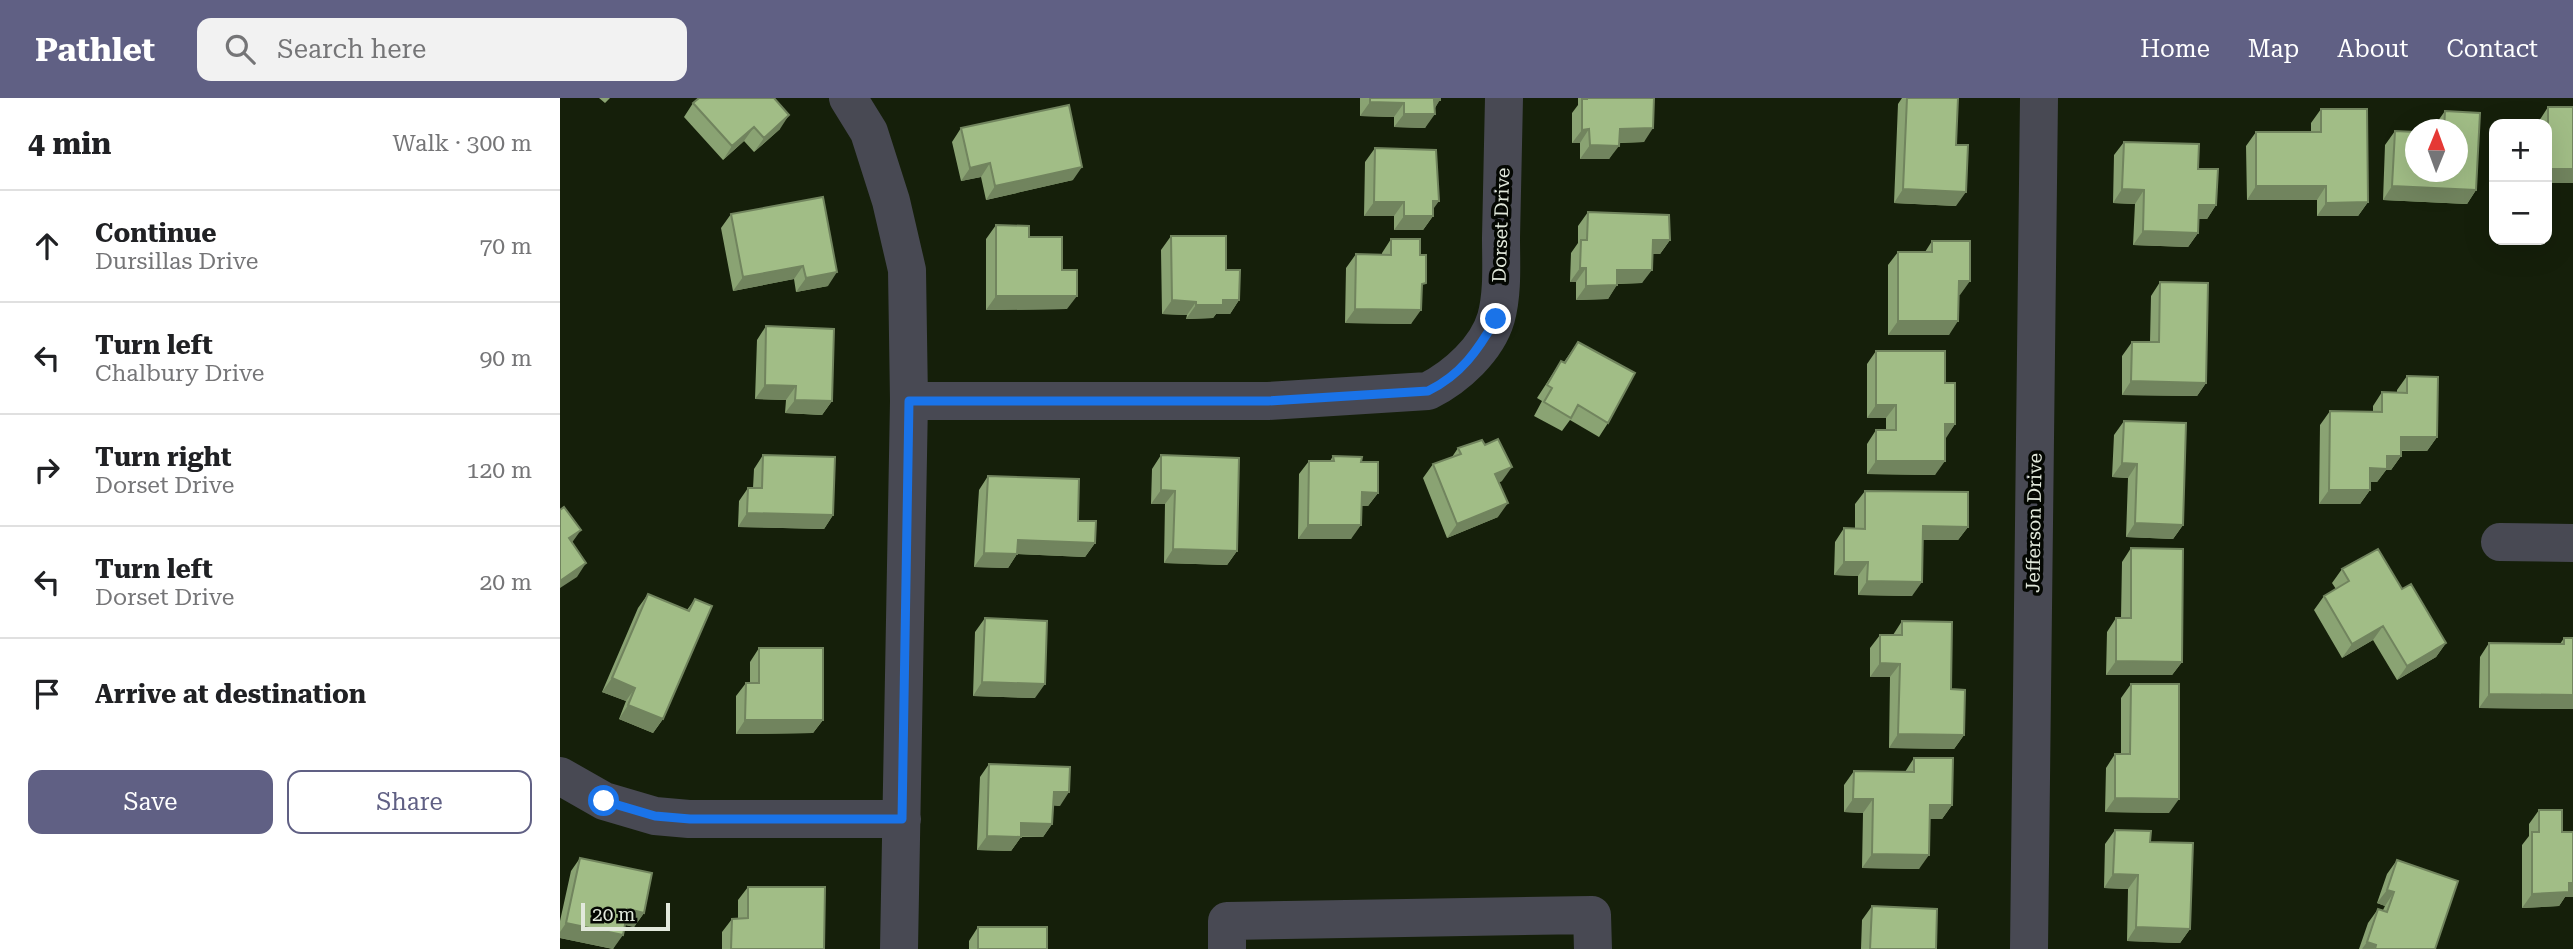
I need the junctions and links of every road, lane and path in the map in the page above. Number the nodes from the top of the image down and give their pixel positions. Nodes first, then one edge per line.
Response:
1 (848, 98) edge
2 (1504, 98) edge
3 (2039, 98) edge
4 (909, 401) junction
5 (2500, 542) dead end
6 (2573, 543) edge
7 (560, 776) edge
8 (902, 819) junction
9 (899, 949) edge
10 (1227, 949) edge
11 (1593, 949) edge
12 (2029, 949) edge

1 - 4 street
2 - 4 street, Dorset Drive
3 - 12 street, Jefferson Drive
4 - 8 street
5 - 6 street
7 - 8 street
8 - 9 street
10 - 11 street

